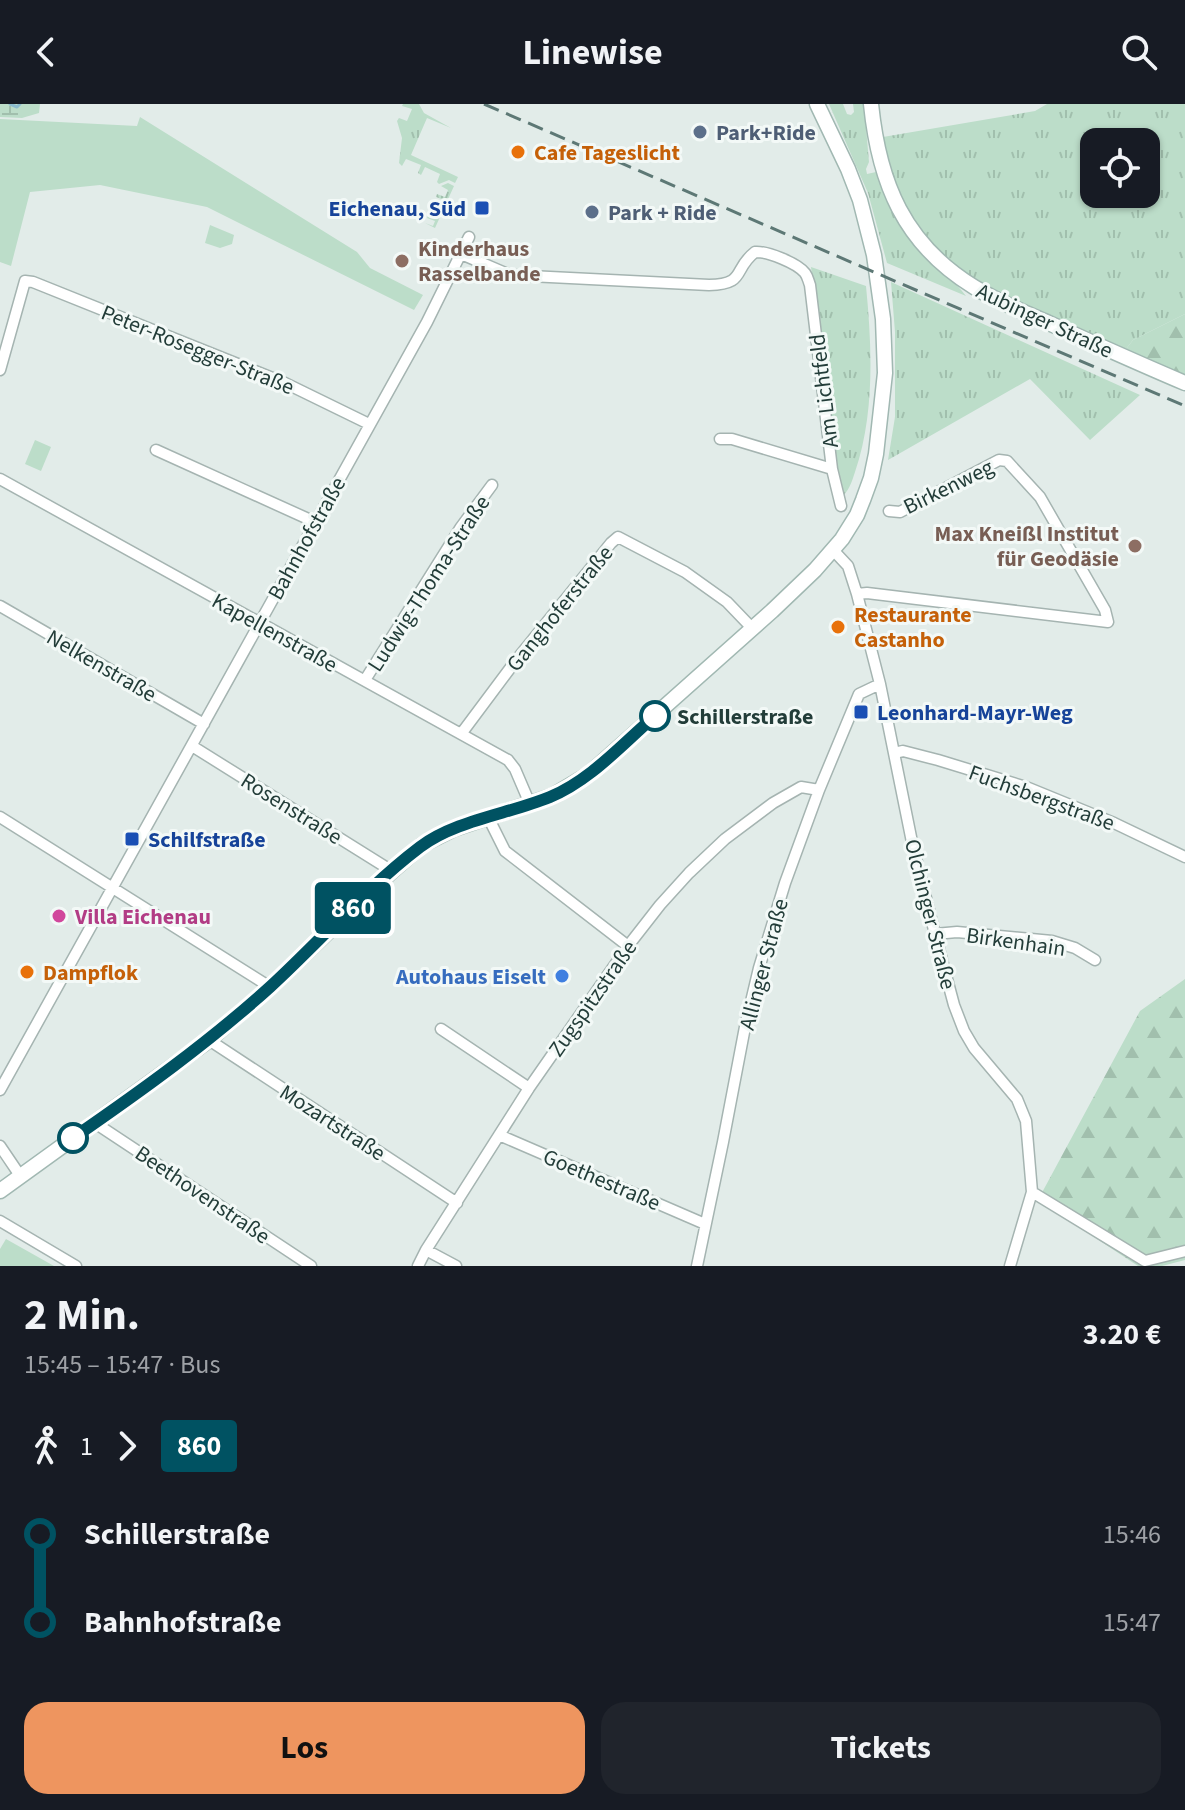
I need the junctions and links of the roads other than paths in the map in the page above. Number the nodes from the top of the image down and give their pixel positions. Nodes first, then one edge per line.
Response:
1 (817, 104) edge
2 (871, 104) edge
3 (469, 237) dead end
4 (461, 254) junction
5 (0, 370) edge
6 (1185, 383) edge
7 (369, 424) junction
8 (720, 439) dead end
9 (156, 450) dead end
10 (832, 469) junction
11 (0, 479) edge
12 (492, 485) dead end
13 (841, 506) dead end
14 (889, 511) dead end
15 (315, 522) junction
16 (833, 550) junction
17 (857, 594) junction
18 (0, 606) edge
19 (258, 623) junction
20 (751, 627) junction
21 (365, 680) junction
22 (880, 684) junction
23 (204, 724) junction
24 (461, 734) junction
25 (192, 746) junction
26 (894, 753) junction
27 (819, 790) junction
28 (530, 804) junction
29 (0, 817) edge
30 (488, 817) junction
31 (1185, 857) edge
32 (392, 871) junction
33 (114, 888) junction
34 (935, 934) junction
35 (628, 946) junction
36 (1095, 960) dead end
37 (270, 987) junction
38 (441, 1029) dead end
39 (209, 1040) junction
40 (529, 1088) junction
41 (0, 1090) edge
42 (95, 1123) junction
43 (499, 1135) junction
44 (0, 1146) edge
45 (21, 1177) junction
46 (0, 1191) edge
47 (1032, 1192) junction
48 (457, 1203) junction
49 (0, 1221) edge
50 (705, 1224) junction
51 (426, 1250) junction
52 (1185, 1251) edge
53 (76, 1266) edge
54 (311, 1266) edge
55 (418, 1266) edge
56 (456, 1266) edge
57 (697, 1266) edge
58 (1010, 1266) edge

1 - 16 main road
2 - 6 main road, Aubinger Straße
3 - 4 street, Bahnhofstraße
4 - 7 street, Bahnhofstraße
4 - 10 street, Am Lichtfeld
5 - 7 street, Peter-Rosegger-Straße
7 - 15 street, Bahnhofstraße
8 - 10 street
9 - 15 street
10 - 13 street, Am Lichtfeld
11 - 19 street, Kapellenstraße
12 - 21 street, Ludwig-Thoma-Straße
14 - 17 street, Birkenweg
15 - 19 street, Bahnhofstraße
16 - 17 street, Olchinger Straße
16 - 20 main road
17 - 22 street, Olchinger Straße
18 - 23 street, Nelkenstraße
19 - 21 street, Kapellenstraße
19 - 23 street, Bahnhofstraße
20 - 24 street, Ganghoferstraße
20 - 28 main road
21 - 24 street, Kapellenstraße
22 - 26 street, Olchinger Straße
22 - 27 street, Allinger Straße
23 - 25 street, Bahnhofstraße
24 - 28 street, Kapellenstraße
25 - 32 street, Rosenstraße
25 - 33 street, Bahnhofstraße
26 - 31 street, Fuchsbergstraße
26 - 34 street, Olchinger Straße
27 - 35 street, Zugspitzstraße
27 - 50 street, Allinger Straße
28 - 30 main road
29 - 33 street
30 - 32 main road
30 - 35 street
32 - 37 main road
33 - 37 street
33 - 41 street, Bahnhofstraße
34 - 36 street, Birkenhain
34 - 47 street, Olchinger Straße
35 - 40 street, Zugspitzstraße
37 - 39 main road
38 - 40 street
39 - 42 main road
39 - 48 street, Mozartstraße
40 - 43 street, Zugspitzstraße
42 - 45 main road
42 - 54 street, Beethovenstraße
43 - 48 street, Zugspitzstraße
43 - 50 street, Goethestraße
44 - 45 street
45 - 46 main road
47 - 52 street
47 - 58 street, Olchinger Straße
48 - 51 street, Zugspitzstraße
49 - 53 street
50 - 57 street, Allinger Straße
51 - 55 street, Zugspitzstraße
51 - 56 street

